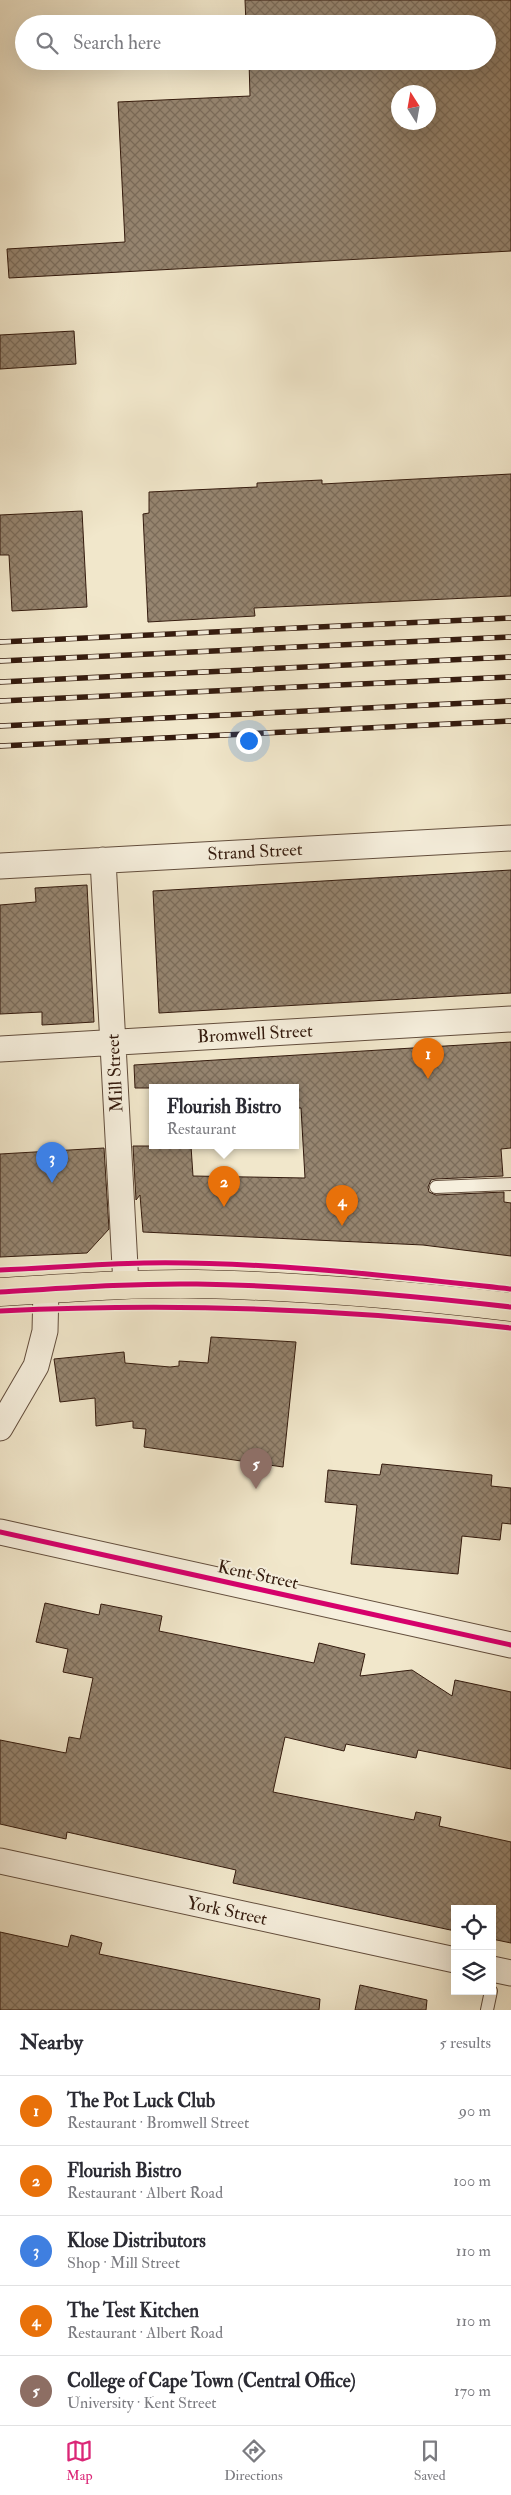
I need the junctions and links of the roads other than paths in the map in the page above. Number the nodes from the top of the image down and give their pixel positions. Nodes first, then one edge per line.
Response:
1 (511, 838) edge
2 (103, 860) junction
3 (0, 866) edge
4 (511, 1019) edge
5 (113, 1042) junction
6 (0, 1049) edge
7 (511, 1184) edge
8 (436, 1187) dead end
9 (126, 1285) junction
10 (46, 1289) junction
11 (0, 1292) edge
12 (511, 1307) edge
13 (0, 1428) edge
14 (0, 1532) edge
15 (511, 1645) edge
16 (0, 1861) edge
17 (451, 1959) edge
18 (491, 1995) edge
19 (487, 2010) edge

1 - 2 street, Strand Street
2 - 3 street, Strand Street
2 - 5 street, Mill Street
4 - 5 street, Bromwell Street
5 - 6 street, Bromwell Street
5 - 9 street, Mill Street
7 - 8 lane
9 - 10 main road
9 - 12 main road
10 - 11 main road
10 - 13 street
14 - 15 street, Kent Street
16 - 17 street, York Street
18 - 19 lane

